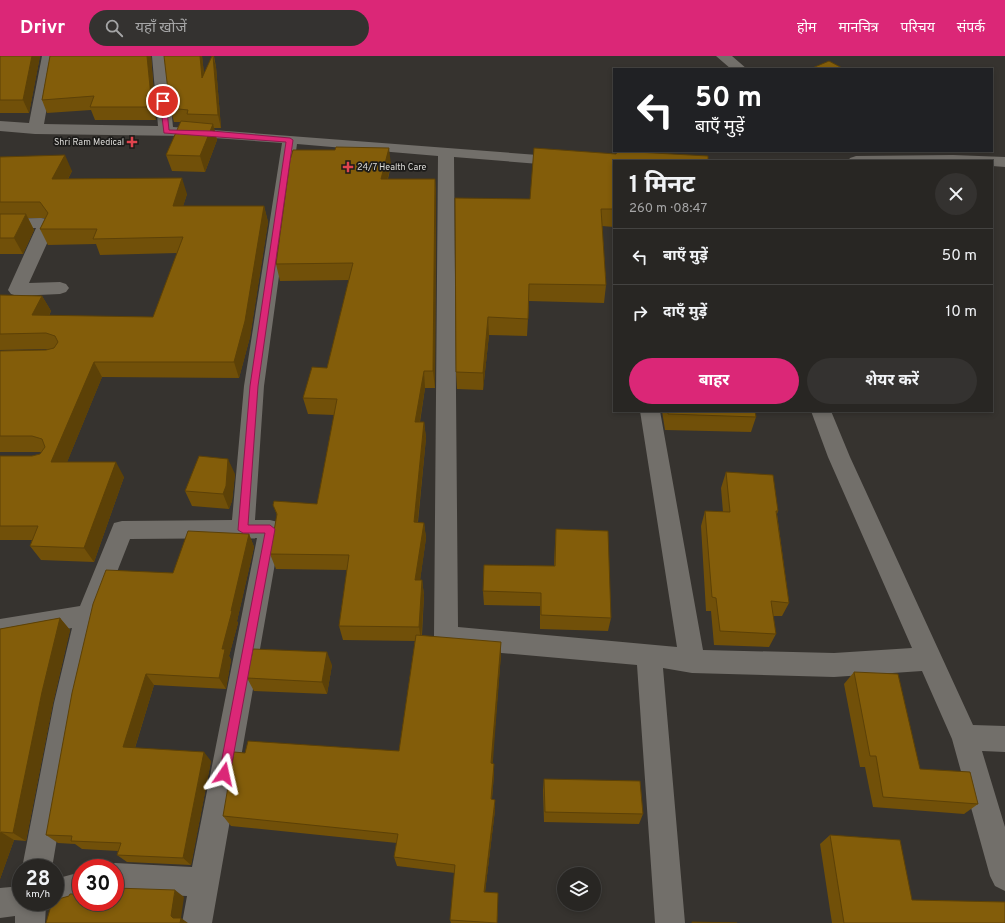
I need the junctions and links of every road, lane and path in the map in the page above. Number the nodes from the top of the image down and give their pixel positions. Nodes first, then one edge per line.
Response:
1 (48, 56) edge
2 (160, 56) edge
3 (723, 56) edge
4 (739, 68) edge
5 (0, 126) edge
6 (35, 129) junction
7 (166, 132) junction
8 (290, 140) junction
9 (852, 152) edge
10 (446, 153) junction
11 (859, 160) edge
12 (993, 161) edge
13 (1005, 162) edge
14 (613, 165) edge
15 (0, 224) edge
16 (60, 288) dead end
17 (9, 290) edge
18 (650, 412) edge
19 (822, 412) edge
20 (243, 530) junction
21 (88, 615) junction
22 (0, 630) edge
23 (648, 655) junction
24 (929, 659) junction
25 (692, 661) junction
26 (965, 738) junction
27 (1005, 739) edge
28 (39, 859) edge
29 (1005, 876) edge
30 (124, 878) edge
31 (204, 882) junction
32 (12, 902) edge
33 (0, 903) edge
34 (31, 911) edge
35 (30, 923) edge
36 (197, 923) edge
37 (670, 923) edge

1 - 6 street
2 - 7 street
3 - 4 street
5 - 6 street
6 - 7 street
7 - 8 street
8 - 10 street
8 - 20 street
9 - 11 street
10 - 14 street
10 - 23 street
12 - 13 street
15 - 17 street
16 - 17 street
18 - 25 street
19 - 24 street
20 - 21 street
20 - 31 street
21 - 22 street
21 - 28 street
23 - 25 street
23 - 37 street
24 - 25 street
24 - 26 street
26 - 27 street
26 - 29 street
30 - 31 street
31 - 36 street
32 - 33 street
34 - 35 street

